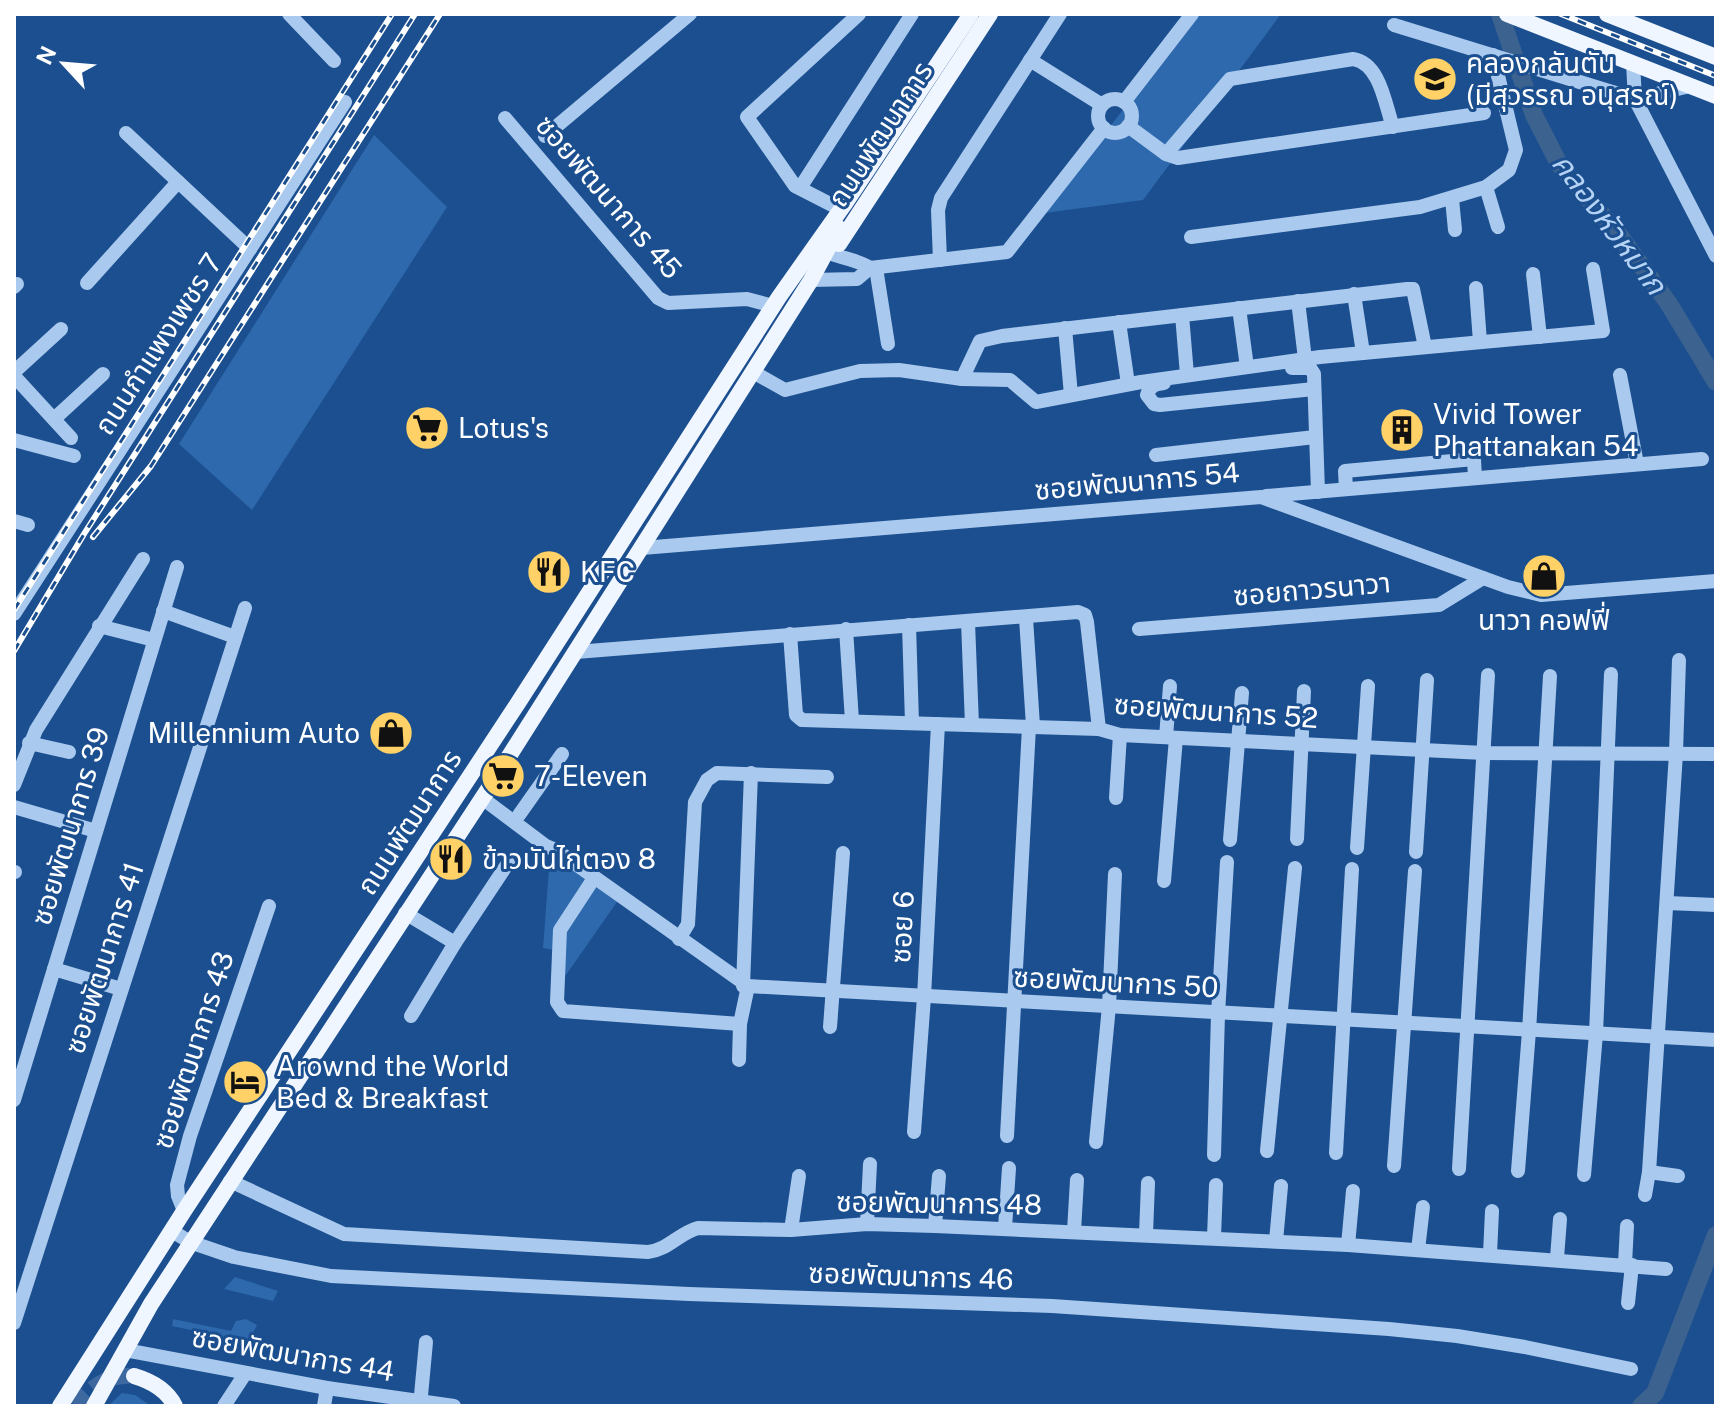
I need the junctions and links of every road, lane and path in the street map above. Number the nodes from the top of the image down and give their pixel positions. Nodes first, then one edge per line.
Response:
1 (289, 14) edge
2 (690, 14) edge
3 (859, 14) edge
4 (912, 14) edge
5 (960, 14) edge
6 (971, 14) edge
7 (981, 14) edge
8 (990, 14) edge
9 (1060, 14) edge
10 (1192, 14) edge
11 (1611, 15) edge
12 (1520, 16) edge
13 (1394, 25) dead end
14 (1500, 57) junction
15 (1716, 57) edge
16 (1030, 60) junction
17 (334, 61) dead end
18 (1633, 63) junction
19 (1690, 86) junction
20 (927, 88) junction
21 (1716, 96) edge
22 (1635, 99) junction
23 (345, 102) dead end
24 (1124, 102) junction
25 (1102, 105) junction
26 (1484, 113) dead end
27 (505, 118) dead end
28 (1128, 126) junction
29 (1393, 127) junction
30 (1104, 128) junction
31 (126, 133) dead end
32 (545, 136) dead end
33 (1166, 154) junction
34 (178, 182) junction
35 (1486, 187) junction
36 (800, 188) junction
37 (1452, 199) junction
38 (834, 206) junction
39 (1498, 227) dead end
40 (1455, 230) dead end
41 (1191, 237) dead end
42 (250, 249) junction
43 (832, 254) junction
44 (1716, 256) edge
45 (940, 260) junction
46 (800, 265) junction
47 (873, 268) junction
48 (1593, 269) dead end
49 (1533, 274) dead end
50 (811, 280) junction
51 (87, 283) dead end
52 (1476, 288) dead end
53 (1354, 294) junction
54 (1298, 301) junction
55 (773, 306) junction
56 (1239, 308) junction
57 (1182, 315) junction
58 (1119, 322) junction
59 (1065, 328) junction
60 (61, 329) dead end
61 (1540, 337) junction
62 (1480, 342) junction
63 (888, 344) dead end
64 (1425, 347) junction
65 (1363, 353) junction
66 (1305, 359) junction
67 (1247, 367) junction
68 (753, 372) junction
69 (14, 374) edge
70 (103, 374) dead end
71 (1187, 375) junction
72 (1620, 375) dead end
73 (962, 379) junction
74 (1128, 384) junction
75 (1314, 389) junction
76 (1071, 395) junction
77 (54, 419) junction
78 (1315, 437) junction
79 (71, 438) dead end
80 (14, 440) edge
81 (1156, 455) dead end
82 (74, 456) dead end
83 (1702, 459) dead end
84 (1637, 464) junction
85 (1318, 492) junction
86 (1261, 497) junction
87 (642, 548) junction
88 (143, 559) dead end
89 (177, 567) dead end
90 (1483, 578) junction
91 (1716, 581) edge
92 (245, 608) dead end
93 (15, 611) edge
94 (163, 611) junction
95 (1026, 618) junction
96 (968, 622) junction
97 (909, 625) junction
98 (99, 626) junction
99 (846, 629) junction
100 (1139, 629) dead end
101 (790, 634) junction
102 (235, 637) junction
103 (154, 640) junction
104 (576, 652) junction
105 (1679, 660) dead end
106 (1611, 674) dead end
107 (1488, 675) dead end
108 (1550, 676) dead end
109 (1427, 680) dead end
110 (1170, 686) dead end
111 (1368, 686) dead end
112 (1304, 691) dead end
113 (1242, 693) dead end
114 (852, 721) junction
115 (912, 723) junction
116 (938, 724) junction
117 (972, 725) junction
118 (1031, 726) junction
119 (1099, 729) junction
120 (1120, 735) junction
121 (1171, 738) junction
122 (1238, 741) junction
123 (29, 743) junction
124 (1302, 744) junction
125 (1364, 747) junction
126 (1422, 750) junction
127 (69, 752) dead end
128 (1484, 753) junction
129 (1676, 753) junction
130 (562, 754) dead end
131 (1546, 754) junction
132 (1716, 754) edge
133 (1609, 755) junction
134 (751, 773) junction
135 (827, 777) dead end
136 (14, 785) edge
137 (485, 794) junction
138 (1116, 798) dead end
139 (14, 807) edge
140 (519, 815) junction
141 (96, 831) junction
142 (1297, 839) dead end
143 (1230, 840) dead end
144 (1357, 848) dead end
145 (556, 850) junction
146 (1416, 852) dead end
147 (843, 853) dead end
148 (1227, 862) dead end
149 (508, 863) dead end
150 (1295, 868) dead end
151 (1352, 869) dead end
152 (1415, 871) dead end
153 (1115, 874) dead end
154 (594, 878) junction
155 (1164, 881) dead end
156 (1667, 903) junction
157 (1716, 905) edge
158 (269, 906) dead end
159 (405, 913) junction
160 (679, 939) junction
161 (455, 943) junction
162 (54, 969) junction
163 (746, 986) junction
164 (121, 989) junction
165 (834, 991) junction
166 (924, 997) junction
167 (1012, 1002) junction
168 (1109, 1006) junction
169 (1218, 1014) junction
170 (411, 1016) dead end
171 (1281, 1016) junction
172 (1343, 1020) junction
173 (1404, 1023) junction
174 (740, 1024) junction
175 (830, 1027) dead end
176 (1469, 1027) junction
177 (1529, 1031) junction
178 (1596, 1034) junction
179 (1658, 1038) junction
180 (1716, 1040) edge
181 (739, 1060) dead end
182 (14, 1100) edge
183 (914, 1132) dead end
184 (1007, 1136) dead end
185 (1096, 1142) dead end
186 (1267, 1151) dead end
187 (1336, 1153) dead end
188 (1214, 1155) dead end
189 (870, 1164) dead end
190 (1394, 1166) dead end
191 (1009, 1168) dead end
192 (1459, 1169) dead end
193 (1518, 1171) dead end
194 (1649, 1172) junction
195 (1584, 1175) dead end
196 (799, 1176) dead end
197 (939, 1176) dead end
198 (1678, 1176) dead end
199 (1077, 1180) dead end
200 (230, 1181) junction
201 (1148, 1183) dead end
202 (1216, 1185) dead end
203 (1281, 1186) dead end
204 (1353, 1191) dead end
205 (1645, 1195) dead end
206 (1423, 1207) dead end
207 (184, 1211) junction
208 (1492, 1211) dead end
209 (1560, 1219) dead end
210 (867, 1224) junction
211 (935, 1226) junction
212 (1627, 1226) dead end
213 (1005, 1228) junction
214 (791, 1230) junction
215 (172, 1231) junction
216 (1074, 1231) junction
217 (1146, 1234) junction
218 (1214, 1237) junction
219 (1276, 1241) junction
220 (190, 1242) junction
221 (1348, 1245) junction
222 (1418, 1250) junction
223 (1490, 1254) junction
224 (1557, 1258) junction
225 (1628, 1264) junction
226 (1666, 1269) dead end
227 (1628, 1303) dead end
228 (14, 1323) edge
229 (426, 1342) dead end
230 (125, 1350) junction
231 (1631, 1369) dead end
232 (245, 1374) junction
233 (134, 1376) dead end
234 (327, 1388) junction
235 (420, 1404) edge
236 (60, 1406) edge
237 (94, 1406) edge
238 (175, 1406) edge
239 (224, 1406) edge
240 (324, 1406) edge
241 (454, 1406) edge

1 - 17 street
2 - 32 street
3 - 36 street
4 - 36 street
5 - 38 main road, ถนนพัฒนาการ
6 - 20 main road, ถนนพัฒนาการ
7 - 20 main road, ถนนพัฒนาการ
8 - 43 main road, ถนนพัฒนาการ
9 - 16 street
10 - 24 street
11 - 15 main road
12 - 18 main road
13 - 14 street
14 - 22 street
14 - 35 street
16 - 25 street
16 - 45 street
18 - 19 main road
18 - 22 street
19 - 21 main road
19 - 22 street
20 - 46 main road, ถนนพัฒนาการ
20 - 50 main road, ถนนพัฒนาการ
22 - 44 street
23 - 42 street, ถนนกำแพงเพชร 7
24 - 25 street
24 - 28 street
25 - 30 street
26 - 29 street
27 - 55 street, ซอยพัฒนาการ 45
28 - 30 street
28 - 33 street
29 - 33 street
29 - 33 street
30 - 45 street
31 - 34 street
34 - 42 street
34 - 51 street
35 - 37 street
35 - 39 street
36 - 38 street
37 - 40 street
37 - 41 street
38 - 46 main road, ถนนพัฒนาการ
42 - 93 street, ถนนกำแพงเพชร 7
43 - 47 street
43 - 50 main road, ถนนพัฒนาการ
45 - 47 street
46 - 55 main road, ถนนพัฒนาการ
47 - 50 street
47 - 63 street
48 - 61 street
49 - 61 street
50 - 68 main road, ถนนพัฒนาการ
52 - 62 street
53 - 54 street
53 - 64 street
53 - 65 street
54 - 56 street
54 - 66 street
55 - 207 main road, ถนนพัฒนาการ
56 - 57 street
56 - 67 street
57 - 58 street
57 - 71 street
58 - 59 street
58 - 74 street
59 - 73 street
59 - 76 street
60 - 69 street
61 - 62 street
62 - 64 street
64 - 65 street
65 - 66 street
66 - 67 street
67 - 71 street
68 - 73 street
68 - 87 main road, ถนนพัฒนาการ
69 - 77 street
70 - 77 street
71 - 74 street
72 - 84 street
73 - 76 street
74 - 76 street
75 - 75 street
75 - 78 street
77 - 79 street
78 - 81 street
78 - 85 street
80 - 82 street
83 - 84 street
84 - 85 street
85 - 86 street
86 - 87 street, ซอยพัฒนาการ 54
86 - 90 street, ซอยพัฒนาการ 54
87 - 104 main road, ถนนพัฒนาการ
88 - 98 street
89 - 94 street, ซอยพัฒนาการ 39
90 - 91 street, ซอยพัฒนาการ 54
90 - 100 street, ซอยถาวรนาวา
92 - 102 street, ซอยพัฒนาการ 41
94 - 102 street
94 - 103 street, ซอยพัฒนาการ 39
95 - 96 street
95 - 118 street
95 - 119 street
96 - 97 street
96 - 117 street
97 - 99 street
97 - 115 street
98 - 103 street
98 - 123 street
99 - 101 street
99 - 114 street
101 - 104 street
101 - 114 street, ซอยพัฒนาการ 52
102 - 164 street, ซอยพัฒนาการ 41
103 - 141 street, ซอยพัฒนาการ 39
104 - 137 main road, ถนนพัฒนาการ
105 - 129 street
106 - 133 street
107 - 128 street
108 - 131 street
109 - 126 street
110 - 121 street
111 - 125 street
112 - 124 street
113 - 122 street
114 - 115 street, ซอยพัฒนาการ 52
115 - 116 street, ซอยพัฒนาการ 52
116 - 117 street, ซอยพัฒนาการ 52
116 - 166 street, ซอย 6
117 - 118 street, ซอยพัฒนาการ 52
118 - 119 street, ซอยพัฒนาการ 52
118 - 167 street
119 - 120 street, ซอยพัฒนาการ 52
120 - 121 street, ซอยพัฒนาการ 52
120 - 138 street
121 - 122 street, ซอยพัฒนาการ 52
121 - 155 street
122 - 124 street, ซอยพัฒนาการ 52
122 - 143 street
123 - 127 street
123 - 136 street
124 - 125 street, ซอยพัฒนาการ 52
124 - 142 street
125 - 126 street, ซอยพัฒนาการ 52
125 - 144 street
126 - 128 street, ซอยพัฒนาการ 52
126 - 146 street
128 - 131 street, ซอยพัฒนาการ 52
128 - 176 street
129 - 132 street, ซอยพัฒนาการ 52
129 - 133 street, ซอยพัฒนาการ 52
129 - 156 street
130 - 140 street
131 - 133 street, ซอยพัฒนาการ 52
131 - 177 street
133 - 178 street
134 - 135 street
134 - 160 street
134 - 163 street
137 - 140 street
137 - 145 street
137 - 159 main road, ถนนพัฒนาการ
139 - 141 street
140 - 145 street
141 - 162 street, ซอยพัฒนาการ 39
145 - 154 street
147 - 165 street
148 - 169 street
149 - 161 street
150 - 171 street
151 - 172 street
152 - 173 street
153 - 168 street
154 - 160 street
154 - 174 street
156 - 157 street
156 - 179 street
158 - 207 street, ซอยพัฒนาการ 43
159 - 161 street
159 - 200 main road, ถนนพัฒนาการ
160 - 163 street
161 - 170 street
162 - 164 street
162 - 182 street, ซอยพัฒนาการ 39
163 - 165 street, ซอยพัฒนาการ 50
163 - 174 street
164 - 228 street, ซอยพัฒนาการ 41
165 - 166 street, ซอยพัฒนาการ 50
165 - 175 street
166 - 167 street, ซอยพัฒนาการ 50
166 - 183 street, ซอย 6
167 - 168 street, ซอยพัฒนาการ 50
167 - 184 street
168 - 169 street, ซอยพัฒนาการ 50
168 - 185 street
169 - 171 street, ซอยพัฒนาการ 50
169 - 188 street
171 - 172 street, ซอยพัฒนาการ 50
171 - 186 street
172 - 173 street, ซอยพัฒนาการ 50
172 - 187 street
173 - 176 street, ซอยพัฒนาการ 50
173 - 190 street
174 - 181 street
176 - 177 street, ซอยพัฒนาการ 50
176 - 192 street
177 - 178 street, ซอยพัฒนาการ 50
177 - 193 street
178 - 179 street, ซอยพัฒนาการ 50
178 - 195 street
179 - 180 street, ซอยพัฒนาการ 50
179 - 194 street
189 - 210 street
191 - 213 street
194 - 198 street
194 - 205 street
196 - 214 street
197 - 211 street
199 - 216 street
200 - 214 street, ซอยพัฒนาการ 48
200 - 220 main road, ถนนพัฒนาการ
201 - 217 street
202 - 218 street
203 - 219 street
204 - 221 street
206 - 222 street
207 - 215 main road, ถนนพัฒนาการ
208 - 223 street
209 - 224 street
210 - 211 street, ซอยพัฒนาการ 48
210 - 214 street, ซอยพัฒนาการ 48
211 - 213 street, ซอยพัฒนาการ 48
212 - 225 street
213 - 216 street, ซอยพัฒนาการ 48
215 - 220 street, ซอยพัฒนาการ 46
215 - 236 main road, ถนนพัฒนาการ
216 - 217 street, ซอยพัฒนาการ 48
217 - 218 street, ซอยพัฒนาการ 48
218 - 219 street, ซอยพัฒนาการ 48
219 - 221 street, ซอยพัฒนาการ 48
220 - 230 main road, ถนนพัฒนาการ
220 - 231 street, ซอยพัฒนาการ 46
221 - 222 street, ซอยพัฒนาการ 48
222 - 223 street, ซอยพัฒนาการ 48
223 - 224 street, ซอยพัฒนาการ 48
224 - 225 street, ซอยพัฒนาการ 48
225 - 226 street, ซอยพัฒนาการ 48
225 - 227 street
229 - 235 street
230 - 232 street, ซอยพัฒนาการ 44
230 - 237 main road, ถนนพัฒนาการ
232 - 234 street, ซอยพัฒนาการ 44
232 - 239 street
233 - 238 main road
234 - 235 street, ซอยพัฒนาการ 44
234 - 240 street
235 - 241 street, ซอยพัฒนาการ 44

